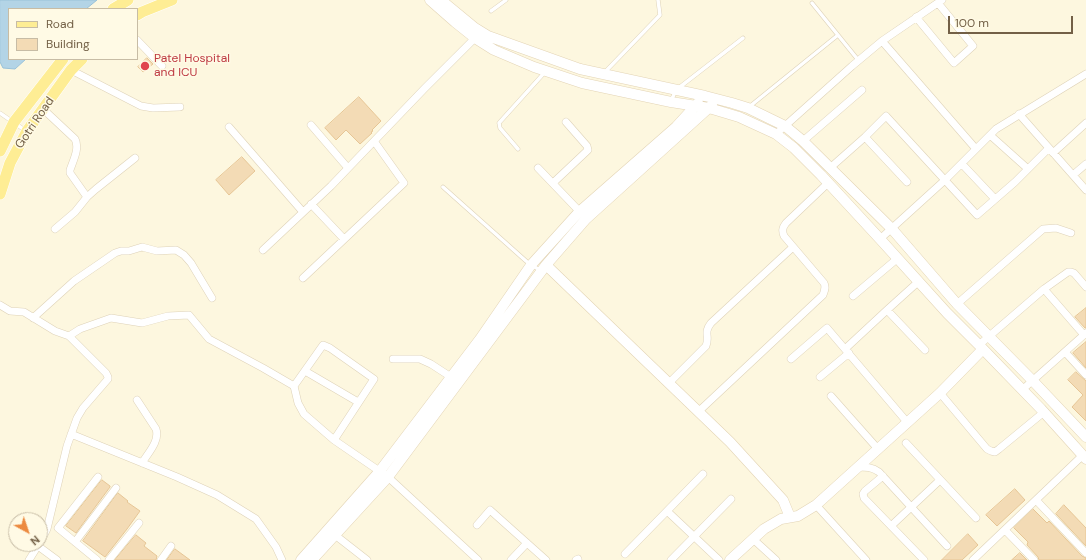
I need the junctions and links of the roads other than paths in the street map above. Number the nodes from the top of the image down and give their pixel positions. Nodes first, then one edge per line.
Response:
1 (128, 0) edge
2 (430, 0) edge
3 (441, 0) edge
4 (506, 0) edge
5 (658, 0) edge
6 (165, 1) edge
7 (940, 1) edge
8 (812, 3) dead end
9 (115, 8) edge
10 (491, 11) dead end
11 (138, 14) edge
12 (916, 17) junction
13 (838, 35) junction
14 (475, 38) junction
15 (743, 38) dead end
16 (138, 41) edge
17 (882, 41) junction
18 (62, 60) edge
19 (81, 60) edge
20 (858, 61) junction
21 (162, 66) dead end
22 (71, 70) junction
23 (546, 71) junction
24 (603, 74) junction
25 (1086, 74) edge
26 (676, 90) junction
27 (862, 90) dead end
28 (705, 96) junction
29 (717, 99) junction
30 (670, 102) junction
31 (695, 106) junction
32 (180, 107) dead end
33 (709, 108) junction
34 (748, 108) junction
35 (43, 109) junction
36 (0, 113) edge
37 (1019, 114) junction
38 (14, 122) junction
39 (566, 122) dead end
40 (1086, 123) edge
41 (311, 125) dead end
42 (785, 126) junction
43 (229, 127) dead end
44 (27, 131) junction
45 (776, 134) junction
46 (990, 135) junction
47 (865, 137) junction
48 (374, 141) junction
49 (803, 141) junction
50 (518, 149) dead end
51 (976, 149) junction
52 (1051, 150) junction
53 (0, 151) edge
54 (135, 158) dead end
55 (962, 164) junction
56 (1086, 164) edge
57 (348, 168) junction
58 (538, 168) dead end
59 (830, 168) junction
60 (1028, 169) junction
61 (1073, 175) junction
62 (945, 180) junction
63 (907, 182) dead end
64 (553, 183) junction
65 (828, 183) junction
66 (443, 187) dead end
67 (1086, 190) edge
68 (0, 194) edge
69 (87, 198) junction
70 (995, 200) junction
71 (311, 204) junction
72 (303, 212) junction
73 (583, 216) junction
74 (55, 229) dead end
75 (892, 229) junction
76 (1071, 233) dead end
77 (344, 239) junction
78 (880, 239) junction
79 (793, 247) junction
80 (263, 250) dead end
81 (898, 258) junction
82 (531, 265) junction
83 (544, 268) junction
84 (303, 278) dead end
85 (918, 282) junction
86 (1086, 288) edge
87 (1044, 289) junction
88 (853, 296) dead end
89 (212, 298) dead end
90 (957, 304) junction
91 (0, 305) edge
92 (887, 310) junction
93 (33, 318) junction
94 (1085, 334) edge
95 (69, 336) junction
96 (989, 336) junction
97 (981, 347) junction
98 (925, 350) dead end
99 (847, 351) junction
100 (1065, 352) junction
101 (392, 359) dead end
102 (791, 359) dead end
103 (305, 371) junction
104 (1086, 375) edge
105 (451, 377) junction
106 (820, 378) dead end
107 (1033, 381) junction
108 (669, 383) junction
109 (294, 386) junction
110 (1022, 390) junction
111 (940, 393) junction
112 (831, 396) dead end
113 (136, 400) dead end
114 (358, 402) junction
115 (698, 412) junction
116 (1044, 412) junction
117 (907, 422) junction
118 (71, 436) junction
119 (1086, 437) edge
120 (334, 440) junction
121 (906, 443) dead end
122 (878, 449) junction
123 (1084, 457) edge
124 (142, 463) junction
125 (858, 466) junction
126 (383, 474) junction
127 (703, 474) dead end
128 (98, 476) dead end
129 (883, 476) junction
130 (940, 480) junction
131 (116, 488) dead end
132 (731, 499) dead end
133 (1036, 500) junction
134 (816, 505) junction
135 (911, 507) junction
136 (667, 511) junction
137 (790, 517) junction
138 (976, 518) dead end
139 (139, 523) dead end
140 (48, 525) edge
141 (476, 525) dead end
142 (891, 526) junction
143 (1005, 530) junction
144 (335, 535) junction
145 (694, 537) junction
146 (753, 539) junction
147 (75, 542) junction
148 (527, 543) junction
149 (171, 546) dead end
150 (947, 546) dead end
151 (48, 552) edge
152 (1086, 553) edge
153 (626, 554) dead end
154 (57, 560) edge
155 (97, 560) edge
156 (109, 560) edge
157 (161, 560) edge
158 (282, 560) edge
159 (301, 560) edge
160 (312, 560) edge
161 (367, 560) edge
162 (478, 560) edge
163 (511, 560) edge
164 (546, 560) edge
165 (671, 560) edge
166 (719, 560) edge
167 (730, 560) edge
168 (776, 560) edge
169 (866, 560) edge
170 (924, 560) edge
171 (974, 560) edge
172 (1034, 560) edge

1 - 9 main road
2 - 14 street
3 - 24 street
4 - 10 lane
5 - 24 lane
6 - 11 main road
7 - 12 street
7 - 12 street
8 - 13 lane
12 - 17 street
13 - 20 lane
13 - 34 lane
14 - 23 street
14 - 48 street
15 - 26 lane
16 - 21 street
17 - 20 street
17 - 51 street
18 - 38 main road, Gotri Road
19 - 22 main road, Gotri Road
20 - 42 street
22 - 32 street
22 - 35 main road, Gotri Road
23 - 30 street
23 - 50 lane
24 - 26 street
25 - 37 street
26 - 28 street
26 - 30 lane
27 - 49 street
28 - 29 street
28 - 31 street
29 - 33 street
29 - 34 street
30 - 31 street
31 - 33 street
31 - 73 street
33 - 45 street
33 - 73 street
34 - 42 street
35 - 44 main road, Gotri Road
35 - 69 street
36 - 38 lane
37 - 46 street
37 - 52 street
38 - 44 lane
38 - 53 main road, Gotri Road
39 - 64 street
40 - 52 street
41 - 57 street
42 - 45 street
42 - 49 street
43 - 72 street
44 - 68 main road, Gotri Road
45 - 65 street
46 - 51 street
46 - 60 street
47 - 59 street
47 - 62 street
47 - 63 street
48 - 57 street
48 - 77 street
49 - 59 street
51 - 55 street
52 - 60 street
52 - 61 street
54 - 69 street
55 - 62 street
55 - 70 street
56 - 61 street
57 - 71 street
58 - 64 street
59 - 75 street
60 - 70 street
61 - 67 street
62 - 70 street
62 - 75 street
64 - 73 street
65 - 78 street
65 - 79 street
66 - 82 lane
69 - 74 street
71 - 72 street
71 - 77 street
72 - 80 street
73 - 82 street
73 - 83 street
75 - 78 street
75 - 90 street
76 - 90 street
77 - 84 street
78 - 81 street
79 - 108 street
79 - 115 street
81 - 85 street
81 - 88 street
82 - 83 lane
82 - 105 street
83 - 108 street
83 - 126 street
85 - 92 street
85 - 97 street
86 - 87 street
87 - 94 street
87 - 96 street
89 - 93 street
90 - 96 street
91 - 93 street
92 - 98 street
92 - 99 street
93 - 95 street
94 - 100 street
95 - 109 street
95 - 118 street
96 - 97 street
96 - 107 street
97 - 110 street
97 - 111 street
99 - 102 street
99 - 106 street
99 - 117 street
100 - 104 street
100 - 107 street
101 - 105 street
103 - 109 street
103 - 114 street
103 - 114 street
105 - 126 street
107 - 110 street
107 - 119 street
108 - 115 street
109 - 120 street
110 - 116 street
111 - 116 street
111 - 117 street
112 - 122 street
113 - 124 street
114 - 120 street
115 - 137 street
116 - 123 street
117 - 122 street
118 - 124 street
118 - 140 street
120 - 126 street
121 - 130 street
122 - 125 street
123 - 133 street
124 - 158 street
125 - 129 street
125 - 134 street
126 - 144 street
126 - 159 street
126 - 162 street
127 - 136 street
128 - 147 street
129 - 135 street
129 - 142 street
130 - 135 street
130 - 138 street
131 - 147 street
132 - 145 street
133 - 143 street
133 - 152 street
134 - 137 street
134 - 169 street
135 - 142 street
135 - 150 street
136 - 145 street
136 - 153 street
137 - 146 street
139 - 156 street
141 - 148 street
142 - 170 street
143 - 171 street
143 - 172 street
144 - 160 street
144 - 161 street
145 - 165 street
145 - 166 street
146 - 167 street
146 - 168 street
147 - 155 street
148 - 163 street
148 - 164 street
149 - 157 street
151 - 154 street

